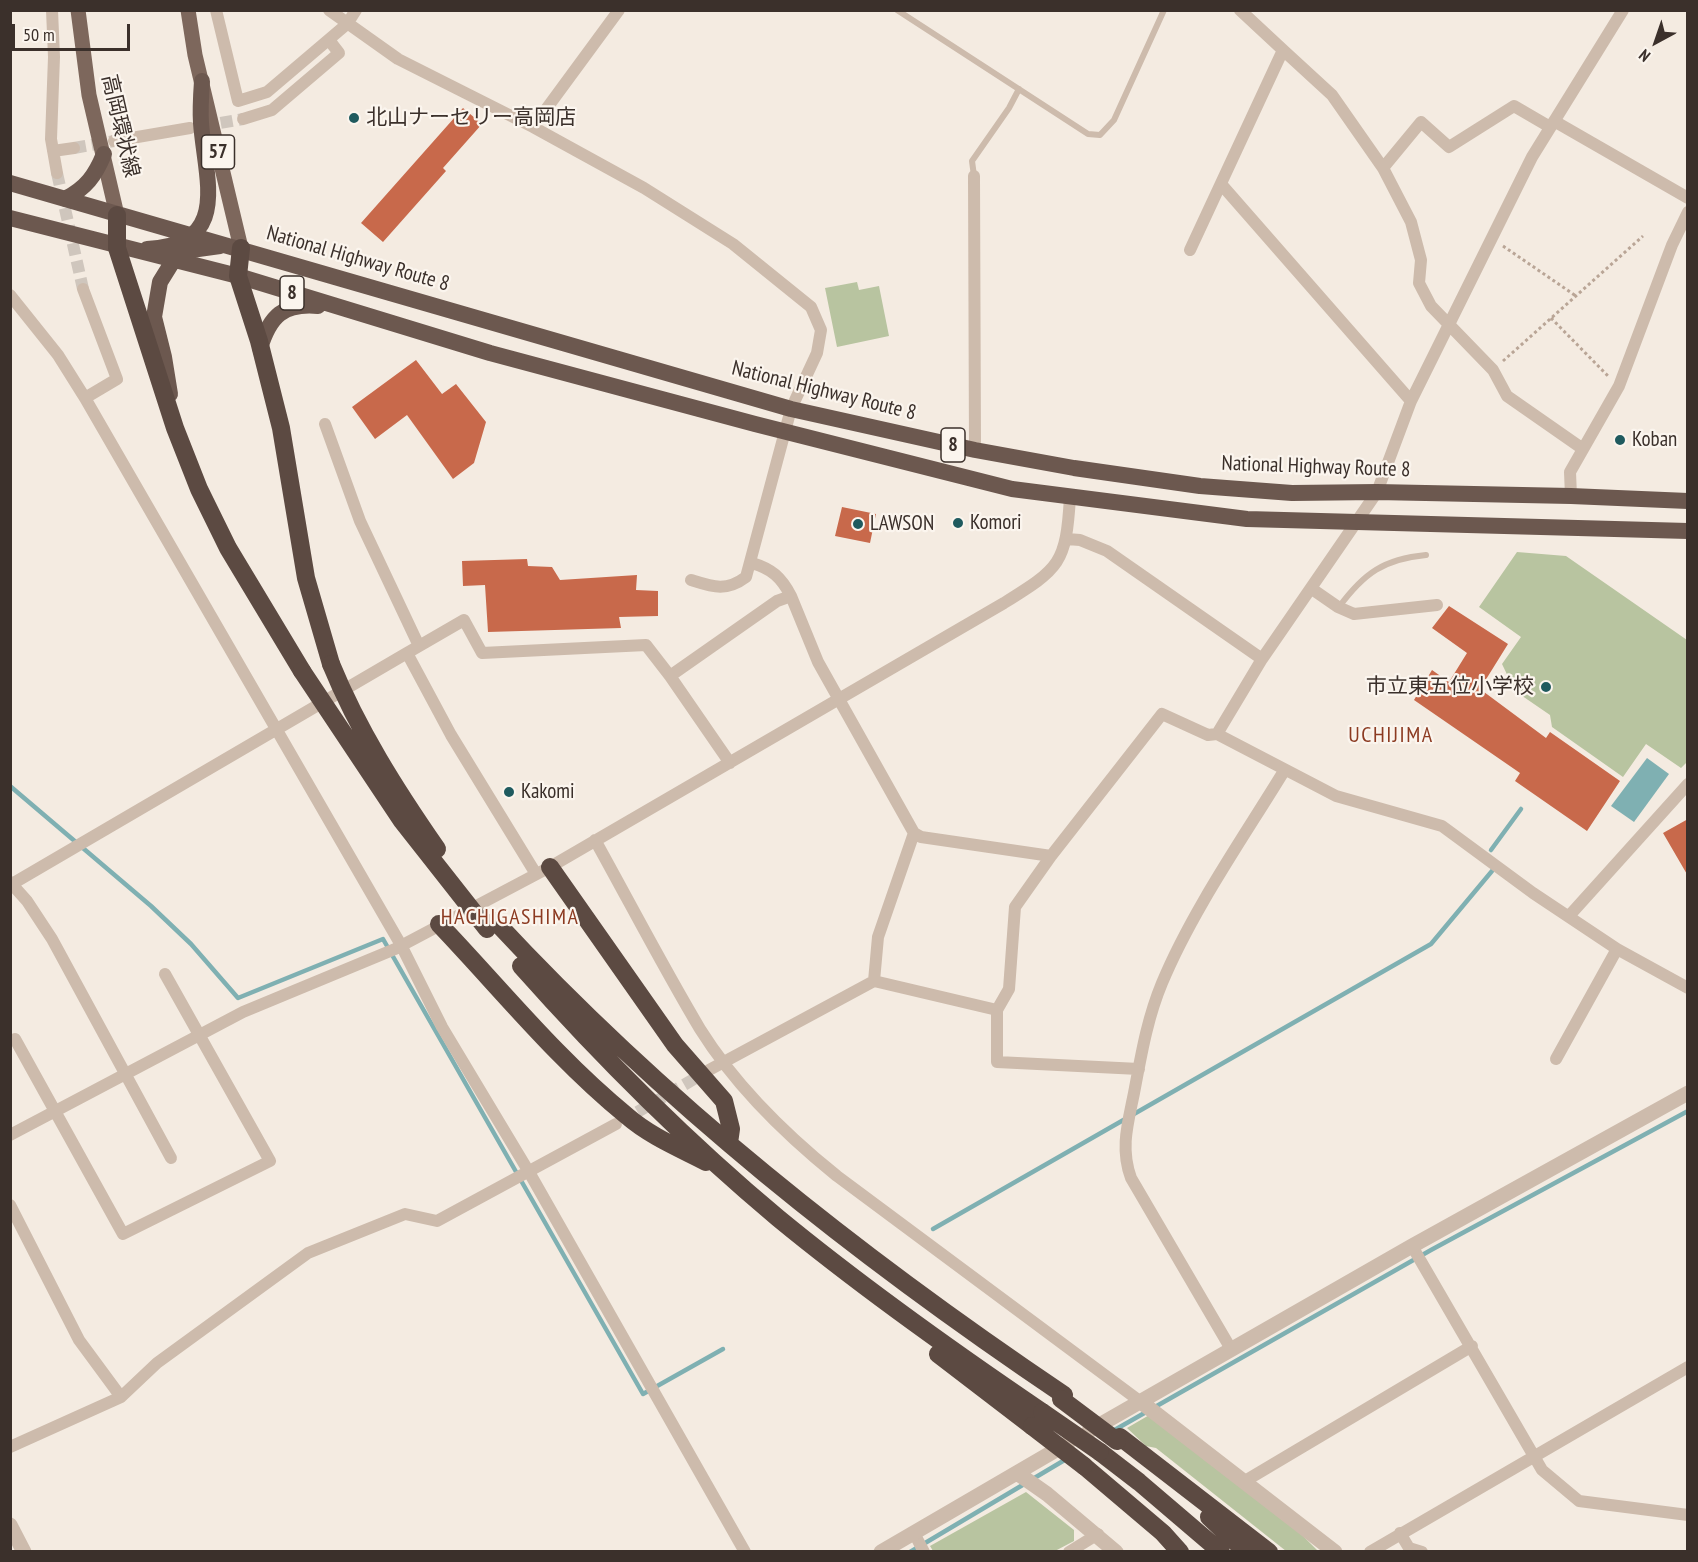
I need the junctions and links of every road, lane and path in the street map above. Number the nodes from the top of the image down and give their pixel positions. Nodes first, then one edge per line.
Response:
1 (52, 10) edge
2 (78, 10) edge
3 (188, 10) edge
4 (216, 10) edge
5 (329, 10) edge
6 (356, 10) edge
7 (619, 10) edge
8 (897, 10) edge
9 (1164, 10) edge
10 (1240, 10) edge
11 (1618, 13) edge
12 (347, 24) junction
13 (328, 40) junction
14 (1283, 50) junction
15 (202, 81) junction
16 (1019, 89) junction
17 (243, 119) tunnel mouth
18 (1552, 124) junction
19 (533, 127) junction
20 (190, 128) tunnel mouth
21 (74, 148) tunnel mouth
22 (109, 148) junction
23 (53, 151) junction
24 (1383, 168) junction
25 (57, 173) tunnel mouth
26 (974, 176) joint
27 (10, 183) edge
28 (1221, 184) junction
29 (1688, 198) edge
30 (65, 199) junction
31 (1688, 212) edge
32 (117, 215) junction
33 (10, 218) edge
34 (192, 235) junction
35 (1643, 236) dead end
36 (1492, 238) junction
37 (235, 246) junction
38 (122, 249) junction
39 (1190, 250) dead end
40 (173, 261) junction
41 (238, 276) junction
42 (82, 289) tunnel mouth
43 (10, 295) edge
44 (1576, 296) junction
45 (346, 309) junction
46 (1551, 318) junction
47 (1449, 324) junction
48 (260, 348) junction
49 (1493, 370) junction
50 (1618, 386) junction
51 (85, 398) junction
52 (1411, 401) junction
53 (791, 409) junction
54 (325, 424) dead end
55 (175, 428) junction
56 (785, 432) junction
57 (1583, 449) junction
58 (975, 450) junction
59 (1377, 492) junction
60 (1571, 496) junction
61 (1070, 498) junction
62 (1688, 501) edge
63 (1357, 520) junction
64 (1688, 531) edge
65 (1067, 539) junction
66 (1426, 555) dead end
67 (752, 563) junction
68 (691, 580) dead end
69 (1312, 589) junction
70 (791, 596) junction
71 (1437, 605) dead end
72 (1338, 607) junction
73 (419, 646) junction
74 (408, 653) junction
75 (1263, 659) junction
76 (670, 676) junction
77 (840, 700) junction
78 (278, 730) junction
79 (1217, 734) junction
80 (730, 763) junction
81 (1284, 771) junction
82 (1688, 784) edge
83 (914, 833) junction
84 (595, 840) junction
85 (1050, 856) junction
86 (543, 870) junction
87 (11, 883) edge
88 (1569, 916) junction
89 (439, 924) junction
90 (491, 925) junction
91 (398, 947) junction
92 (1617, 949) junction
93 (165, 974) dead end
94 (874, 981) junction
95 (1688, 988) edge
96 (997, 1010) junction
97 (199, 1034) junction
98 (15, 1039) dead end
99 (1556, 1059) dead end
100 (724, 1061) junction
101 (1139, 1069) junction
102 (709, 1070) tunnel mouth
103 (124, 1074) junction
104 (1688, 1093) edge
105 (56, 1110) junction
106 (616, 1124) tunnel mouth
107 (10, 1135) edge
108 (729, 1143) junction
109 (171, 1158) dead end
110 (526, 1174) junction
111 (744, 1188) junction
112 (10, 1205) edge
113 (1412, 1246) junction
114 (1472, 1346) junction
115 (1231, 1349) junction
116 (1688, 1367) edge
117 (121, 1397) junction
118 (1141, 1402) junction
119 (1037, 1419) junction
120 (1118, 1439) junction
121 (10, 1447) edge
122 (1534, 1454) junction
123 (1017, 1473) junction
124 (1245, 1481) junction
125 (1688, 1515) edge
126 (10, 1525) edge
127 (914, 1533) junction
128 (1400, 1533) junction
129 (1098, 1534) junction
130 (24, 1551) edge
131 (745, 1551) edge
132 (882, 1551) edge
133 (924, 1551) edge
134 (1069, 1551) edge
135 (1116, 1551) edge
136 (1180, 1551) edge
137 (1221, 1551) edge
138 (1246, 1551) edge
139 (1269, 1551) edge
140 (1335, 1551) edge
141 (1370, 1551) edge
142 (1422, 1551) edge

1 - 23 street
2 - 22 main road, 高岡環状線
3 - 15 main road, 57
4 - 13 street
5 - 12 street
6 - 12 street
7 - 19 street
8 - 16 lane
9 - 16 lane
10 - 14 street
11 - 18 street
12 - 13 street
12 - 19 street
13 - 17 street
14 - 24 street
14 - 28 street
15 - 34 highway
15 - 37 main road, 57
16 - 26 lane
18 - 24 street
18 - 29 street
18 - 36 street
19 - 53 street
20 - 22 street
21 - 23 street
22 - 30 highway
22 - 32 main road, 高岡環状線
23 - 25 street
24 - 47 street
26 - 58 street
27 - 30 highway, National Highway Route 8 / 8
28 - 39 street
28 - 52 street
30 - 32 highway, National Highway Route 8 / 8
31 - 50 street
32 - 34 highway, National Highway Route 8 / 8
32 - 38 highway
33 - 38 highway, 8
34 - 37 highway, National Highway Route 8 / 8
34 - 38 highway
35 - 44 path
36 - 44 path
36 - 47 street
37 - 40 highway
37 - 41 highway
37 - 53 highway, National Highway Route 8 / 8
38 - 40 highway, 8
38 - 55 highway
40 - 41 highway, 8
40 - 55 highway
41 - 45 highway, 8
41 - 48 highway
42 - 51 street
43 - 51 street
44 - 46 path
45 - 48 highway
45 - 56 highway, 8
46 - 49 path
46 - 50 path
47 - 49 street
47 - 52 street
48 - 90 highway, bridge
49 - 57 street
50 - 57 street
51 - 78 street
52 - 59 street
53 - 56 street
53 - 58 highway, National Highway Route 8 / 8
54 - 73 street
55 - 90 highway, bridge
56 - 61 highway, 8
56 - 67 street
57 - 60 street
58 - 59 highway, National Highway Route 8 / 8
59 - 60 highway, National Highway Route 8 / 8
59 - 63 street
60 - 62 highway, National Highway Route 8 / 8
61 - 63 highway, 8
61 - 65 street
63 - 64 highway, 8
63 - 69 street
65 - 75 street
65 - 77 street
66 - 72 lane
67 - 68 street
67 - 70 street
69 - 72 street
69 - 75 street
70 - 76 street
70 - 77 street
71 - 72 street
73 - 74 street
73 - 76 street
74 - 78 street
74 - 86 street
75 - 79 street
76 - 80 street
77 - 80 street
77 - 83 street
78 - 87 street
78 - 91 street
79 - 81 street
79 - 85 street
80 - 84 street
81 - 88 street
81 - 101 street
82 - 88 street
83 - 85 street
83 - 94 street
84 - 86 street
84 - 100 street
85 - 96 street
86 - 89 street
86 - 108 highway
87 - 103 street
88 - 92 street
89 - 91 street
89 - 111 highway
90 - 108 highway
90 - 111 highway
91 - 97 street
91 - 110 street
92 - 95 street
92 - 99 street
93 - 97 street
94 - 96 street
94 - 100 street
96 - 101 street
97 - 103 street
97 - 105 street
98 - 105 street
100 - 102 street
100 - 118 street
101 - 115 street
103 - 105 street
103 - 109 street
104 - 113 street
105 - 107 street
106 - 110 street
108 - 120 highway
110 - 117 street
110 - 131 street
111 - 119 highway
112 - 117 street
113 - 114 street
113 - 115 street
114 - 122 street
114 - 124 street
115 - 118 street
116 - 122 street
117 - 121 street
118 - 123 street
118 - 124 street
119 - 136 highway, bridge
119 - 137 highway, bridge
120 - 138 highway
120 - 139 highway
122 - 125 street
122 - 128 street
123 - 127 street
123 - 129 street
124 - 140 street
126 - 130 street
127 - 132 street
127 - 133 street
128 - 141 street
128 - 142 street
129 - 134 street
129 - 135 street

